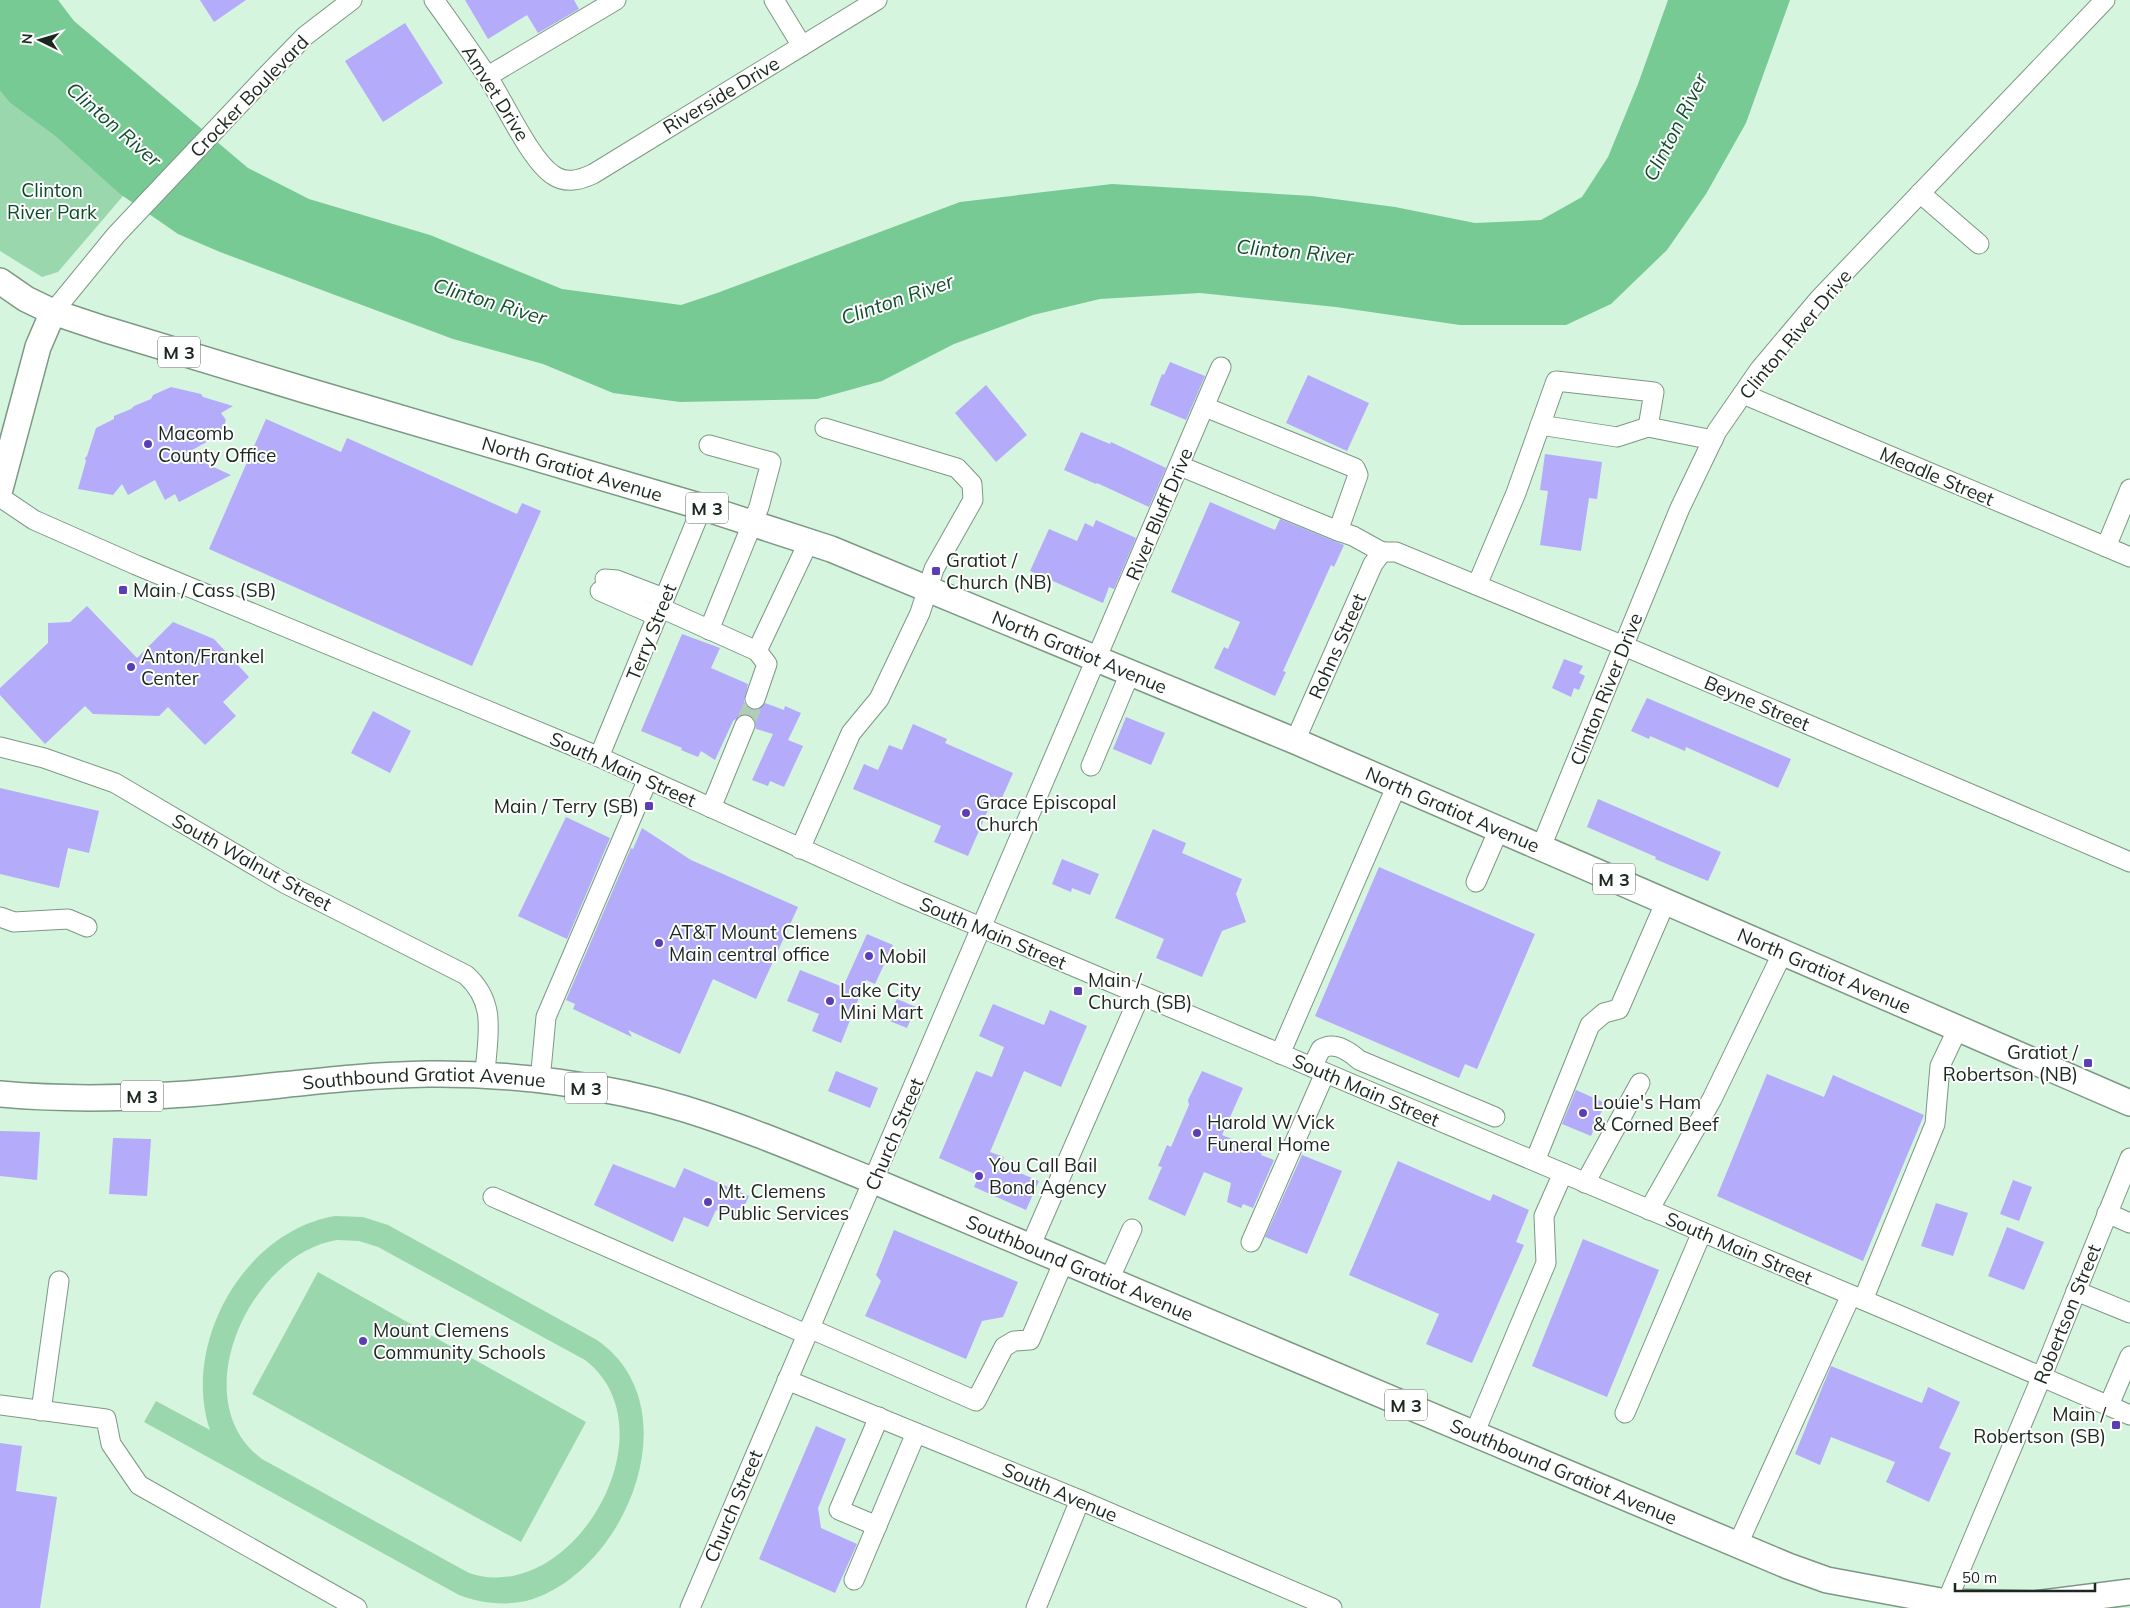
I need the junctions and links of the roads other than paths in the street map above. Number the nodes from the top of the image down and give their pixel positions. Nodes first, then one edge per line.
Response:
1 (352, 0) edge
2 (434, 0) edge
3 (616, 0) edge
4 (774, 0) edge
5 (877, 0) edge
6 (2106, 0) edge
7 (802, 46) junction
8 (488, 76) junction
9 (563, 180) joint
10 (1920, 193) junction
11 (1978, 244) dead end
12 (0, 281) edge
13 (53, 312) junction
14 (1221, 367) dead end
15 (1743, 394) junction
16 (1205, 406) junction
17 (1540, 425) junction
18 (1648, 427) junction
19 (825, 428) dead end
20 (1713, 440) junction
21 (709, 445) dead end
22 (1180, 466) junction
23 (2130, 489) edge
24 (0, 490) edge
25 (0, 497) edge
26 (702, 507) junction
27 (752, 523) junction
28 (1338, 531) junction
29 (809, 541) junction
30 (2106, 547) junction
31 (1382, 552) junction
32 (2130, 557) edge
33 (602, 585) dead end
34 (1477, 585) junction
35 (927, 589) junction
36 (661, 607) junction
37 (709, 630) junction
38 (1624, 646) junction
39 (757, 651) junction
40 (1097, 660) junction
41 (1130, 673) junction
42 (755, 699) tunnel mouth
43 (745, 725) tunnel mouth
44 (1294, 741) junction
45 (0, 747) edge
46 (600, 757) junction
47 (1091, 766) dead end
48 (648, 779) junction
49 (1398, 785) junction
50 (711, 808) junction
51 (1499, 829) junction
52 (1541, 847) junction
53 (800, 849) junction
54 (2130, 862) edge
55 (1476, 882) dead end
56 (1666, 901) junction
57 (0, 917) edge
58 (87, 927) dead end
59 (982, 928) junction
60 (1782, 952) junction
61 (1140, 995) junction
62 (1958, 1028) junction
63 (1280, 1054) junction
64 (1318, 1070) junction
65 (485, 1075) junction
66 (540, 1081) junction
67 (1640, 1083) dead end
68 (0, 1094) edge
69 (2130, 1103) edge
70 (1484, 1140) junction
71 (2130, 1158) edge
72 (1535, 1162) junction
73 (1563, 1173) junction
74 (874, 1180) junction
75 (1585, 1183) junction
76 (493, 1197) dead end
77 (1649, 1210) junction
78 (2108, 1213) junction
79 (2130, 1223) edge
80 (1132, 1229) dead end
81 (1702, 1232) junction
82 (1251, 1242) dead end
83 (1030, 1247) junction
84 (1064, 1261) junction
85 (1109, 1280) junction
86 (59, 1281) dead end
87 (2076, 1291) junction
88 (1857, 1297) junction
89 (2130, 1313) edge
90 (808, 1331) junction
91 (2130, 1356) edge
92 (2042, 1376) junction
93 (787, 1380) junction
94 (0, 1405) edge
95 (2109, 1405) junction
96 (41, 1411) junction
97 (1625, 1413) dead end
98 (2130, 1414) edge
99 (878, 1417) junction
100 (916, 1432) junction
101 (1474, 1434) junction
102 (1080, 1500) junction
103 (876, 1526) junction
104 (1738, 1544) junction
105 (854, 1580) dead end
106 (2130, 1592) edge
107 (1945, 1605) edge
108 (357, 1608) edge
109 (690, 1608) edge
110 (1036, 1608) edge
111 (1332, 1608) edge

1 - 13 street, Crocker Boulevard
2 - 8 street, Amvet Drive
3 - 8 street
4 - 7 street
5 - 7 street, Riverside Drive
6 - 10 street, Clinton River Drive
7 - 9 street, Riverside Drive
8 - 9 street, Amvet Drive
10 - 11 street
10 - 15 street, Clinton River Drive
12 - 13 main road, North Gratiot Avenue / M 3
13 - 24 main road
13 - 26 main road, North Gratiot Avenue / M 3
14 - 16 street, River Bluff Drive
15 - 20 street, Clinton River Drive
15 - 30 street, Meadle Street
16 - 22 street, River Bluff Drive
16 - 28 street
17 - 18 street
17 - 18 street
17 - 34 street
18 - 20 street
19 - 35 street
20 - 38 street, Clinton River Drive
21 - 27 street
22 - 28 street, Beyne Street
22 - 40 street, River Bluff Drive
23 - 30 street
25 - 46 street, South Main Street
26 - 27 main road, North Gratiot Avenue / M 3
26 - 36 street, Terry Street
27 - 29 main road, North Gratiot Avenue / M 3
27 - 37 street
28 - 31 street, Beyne Street
29 - 35 main road, North Gratiot Avenue / M 3
29 - 39 street
30 - 32 street, Meadle Street
31 - 34 street, Beyne Street
31 - 44 street, Rohns Street
33 - 36 street
34 - 38 street, Beyne Street
35 - 40 main road, North Gratiot Avenue / M 3
35 - 53 street
36 - 37 street
36 - 46 street, Terry Street
37 - 39 street
38 - 52 street, Clinton River Drive
38 - 54 street, Beyne Street
39 - 42 street
40 - 41 main road, North Gratiot Avenue / M 3
40 - 59 street, Church Street
41 - 44 main road, North Gratiot Avenue / M 3
41 - 47 street
43 - 50 street
44 - 49 main road, North Gratiot Avenue / M 3
45 - 65 street, South Walnut Street
46 - 48 street, South Main Street
48 - 50 street, South Main Street
48 - 66 street
49 - 51 main road, North Gratiot Avenue / M 3
49 - 63 street
50 - 53 street, South Main Street
51 - 52 main road, North Gratiot Avenue / M 3
51 - 55 street
52 - 56 main road, North Gratiot Avenue / M 3
53 - 59 street, South Main Street
56 - 60 main road, North Gratiot Avenue / M 3
56 - 72 street
57 - 58 street
59 - 61 street, South Main Street
59 - 74 street, Church Street
60 - 62 main road, North Gratiot Avenue / M 3
60 - 77 street
61 - 63 street, South Main Street
61 - 83 street
62 - 69 main road, North Gratiot Avenue / M 3
62 - 88 street
63 - 64 street, South Main Street
64 - 70 street, South Main Street
64 - 70 street
64 - 82 street
65 - 66 main road, Southbound Gratiot Avenue / M 3
65 - 68 main road, Southbound Gratiot Avenue / M 3
66 - 74 main road, Southbound Gratiot Avenue / M 3
67 - 75 street
70 - 72 street, South Main Street
71 - 78 street, Robertson Street
72 - 73 street, South Main Street
73 - 75 street, South Main Street
73 - 101 street
74 - 83 main road, Southbound Gratiot Avenue / M 3
74 - 90 street, Church Street
75 - 77 street, South Main Street
76 - 90 street
77 - 81 street, South Main Street
78 - 79 street
78 - 87 street, Robertson Street
80 - 85 street
81 - 88 street, South Main Street
81 - 97 street
83 - 84 main road, Southbound Gratiot Avenue / M 3
84 - 85 main road, Southbound Gratiot Avenue / M 3
84 - 90 street
85 - 101 main road, Southbound Gratiot Avenue / M 3
86 - 96 street
87 - 89 street
87 - 92 street, Robertson Street
88 - 92 street, South Main Street
88 - 104 street
90 - 93 street, Church Street
91 - 95 street
92 - 95 street, South Main Street
92 - 107 street, Robertson Street
93 - 99 street, South Avenue
93 - 109 street, Church Street
94 - 96 street
95 - 98 street, South Main Street
96 - 108 street
99 - 100 street, South Avenue
99 - 103 street
100 - 102 street, South Avenue
100 - 103 street
101 - 104 main road, Southbound Gratiot Avenue / M 3
102 - 110 street
102 - 111 street, South Avenue
103 - 105 street
104 - 107 main road, Southbound Gratiot Avenue / M 3
106 - 107 main road, Southbound Gratiot Avenue / M 3

